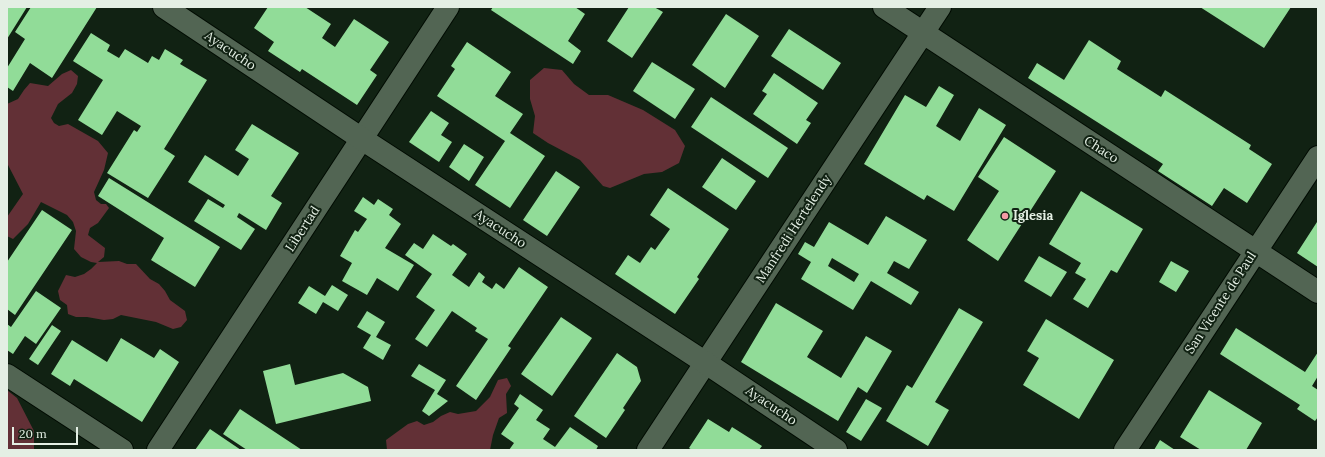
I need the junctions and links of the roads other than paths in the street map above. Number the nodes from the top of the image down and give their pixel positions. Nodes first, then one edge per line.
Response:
1 (164, 7) edge
2 (448, 7) edge
3 (884, 7) edge
4 (940, 7) edge
5 (923, 33) junction
6 (362, 139) junction
7 (1318, 157) edge
8 (1256, 251) junction
9 (1318, 292) edge
10 (706, 363) junction
11 (7, 375) edge
12 (122, 450) edge
13 (158, 450) edge
14 (648, 450) edge
15 (836, 450) edge
16 (1125, 450) edge

1 - 6 street, Ayacucho
2 - 6 street, Libertad
3 - 5 street, Chaco
4 - 5 street, Manfredi Hertelendy
5 - 8 street, Chaco
5 - 10 street, Manfredi Hertelendy
6 - 10 street, Ayacucho
6 - 13 street, Libertad
7 - 8 street, San Vicente de Paul
8 - 9 street, Chaco
8 - 16 street, San Vicente de Paul
10 - 14 street, Manfredi Hertelendy
10 - 15 street, Ayacucho
11 - 12 street

